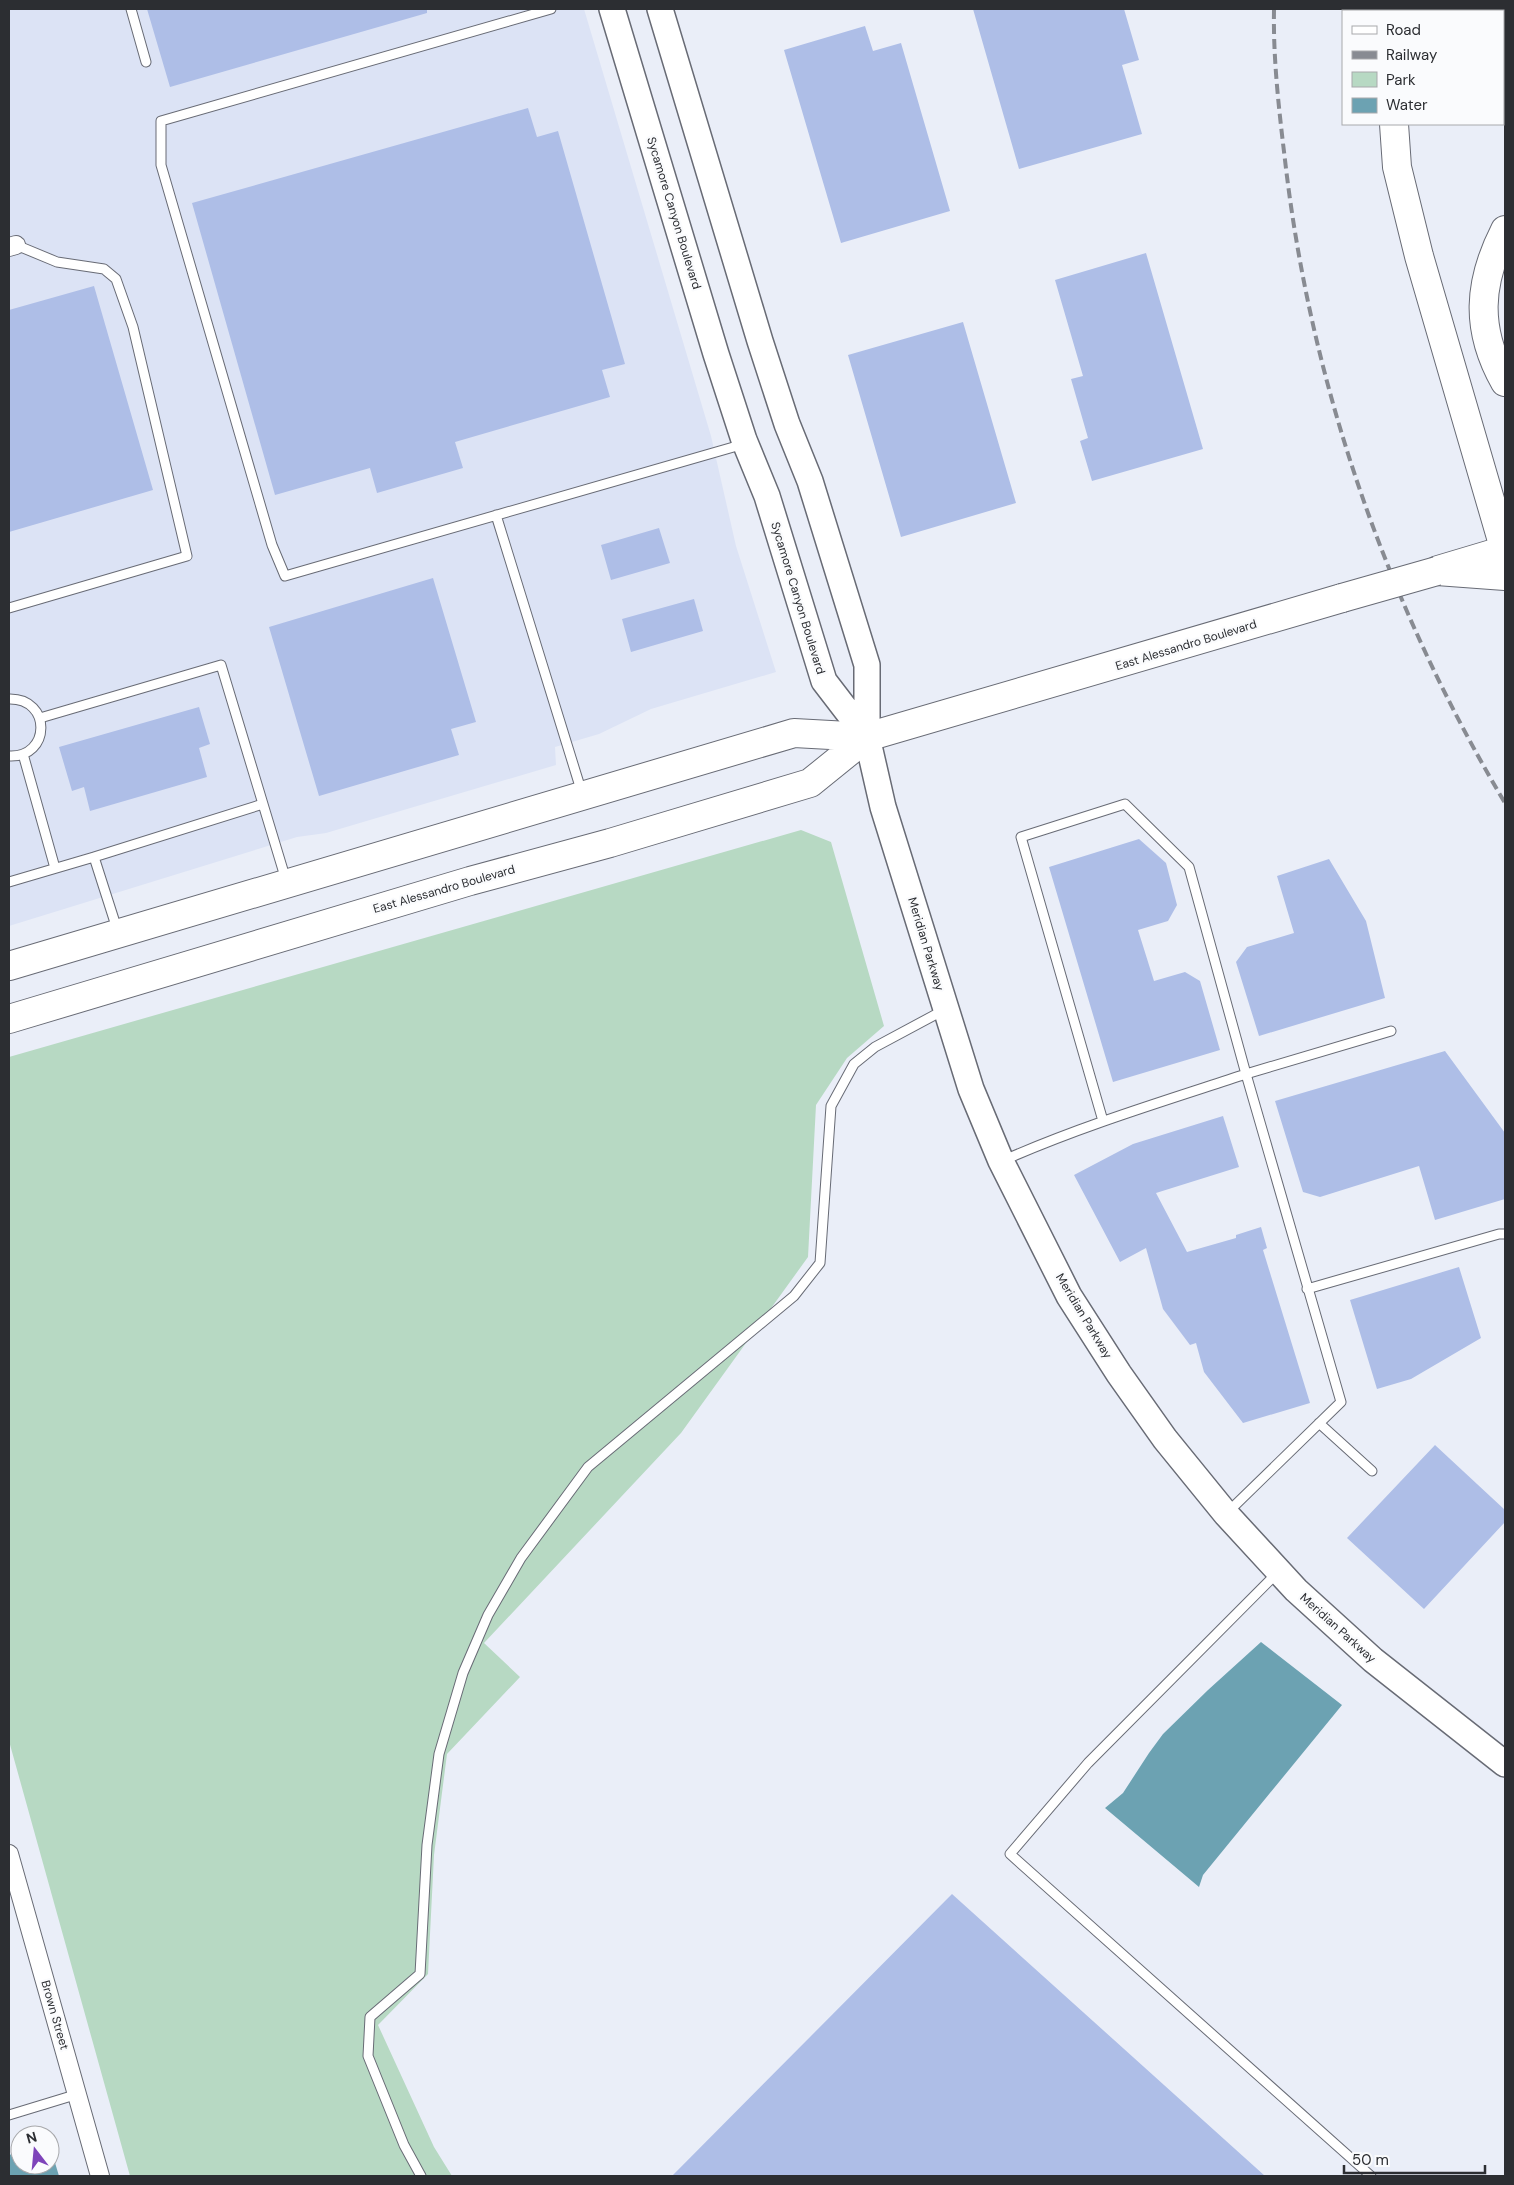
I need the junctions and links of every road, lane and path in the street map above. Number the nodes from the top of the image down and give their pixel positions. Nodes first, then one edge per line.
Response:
1 (130, 9) edge
2 (547, 9) edge
3 (612, 9) edge
4 (660, 9) edge
5 (146, 62) dead end
6 (1394, 125) edge
7 (1505, 230) edge
8 (12, 246) edge
9 (1505, 382) edge
10 (745, 443) junction
11 (496, 515) junction
12 (1505, 559) edge
13 (9, 608) edge
14 (9, 699) edge
15 (40, 718) junction
16 (866, 737) junction
17 (23, 754) junction
18 (9, 756) edge
19 (583, 795) junction
20 (263, 804) junction
21 (94, 857) junction
22 (55, 868) junction
23 (9, 882) edge
24 (287, 883) junction
25 (118, 933) junction
26 (9, 966) edge
27 (947, 1009) junction
28 (9, 1019) edge
29 (1391, 1031) dead end
30 (1246, 1074) junction
31 (1103, 1121) junction
32 (1001, 1161) junction
33 (1505, 1234) edge
34 (1307, 1289) junction
35 (1319, 1423) junction
36 (1372, 1471) dead end
37 (1226, 1514) junction
38 (1279, 1571) junction
39 (1504, 1760) edge
40 (9, 1854) edge
41 (78, 2094) junction
42 (9, 2115) edge
43 (100, 2176) edge
44 (421, 2176) edge
45 (1371, 2176) edge

1 - 5 lane
2 - 11 lane
3 - 10 main road, Sycamore Canyon Boulevard
4 - 16 main road
6 - 12 main road
7 - 9 main road
8 - 13 lane
10 - 11 lane
10 - 16 main road, Sycamore Canyon Boulevard
11 - 19 lane
12 - 16 main road, East Alessandro Boulevard, bridge
14 - 15 lane
15 - 17 lane
15 - 20 lane
16 - 19 main road, East Alessandro Boulevard
16 - 27 main road, Meridian Parkway
16 - 28 main road, East Alessandro Boulevard
17 - 18 lane
17 - 22 lane
19 - 24 main road, East Alessandro Boulevard
20 - 21 lane
20 - 24 lane
21 - 22 lane
21 - 25 lane
22 - 23 lane
24 - 25 main road, East Alessandro Boulevard
25 - 26 main road, East Alessandro Boulevard
27 - 32 main road, Meridian Parkway
27 - 44 lane
29 - 30 lane
30 - 31 lane
30 - 31 lane
30 - 34 lane
31 - 32 lane
32 - 37 main road, Meridian Parkway
33 - 34 lane
34 - 35 lane
35 - 36 lane
35 - 37 lane
37 - 38 main road, Meridian Parkway
38 - 39 main road, Meridian Parkway
38 - 45 lane
40 - 41 street, Brown Street
41 - 42 lane
41 - 43 street, Brown Street

